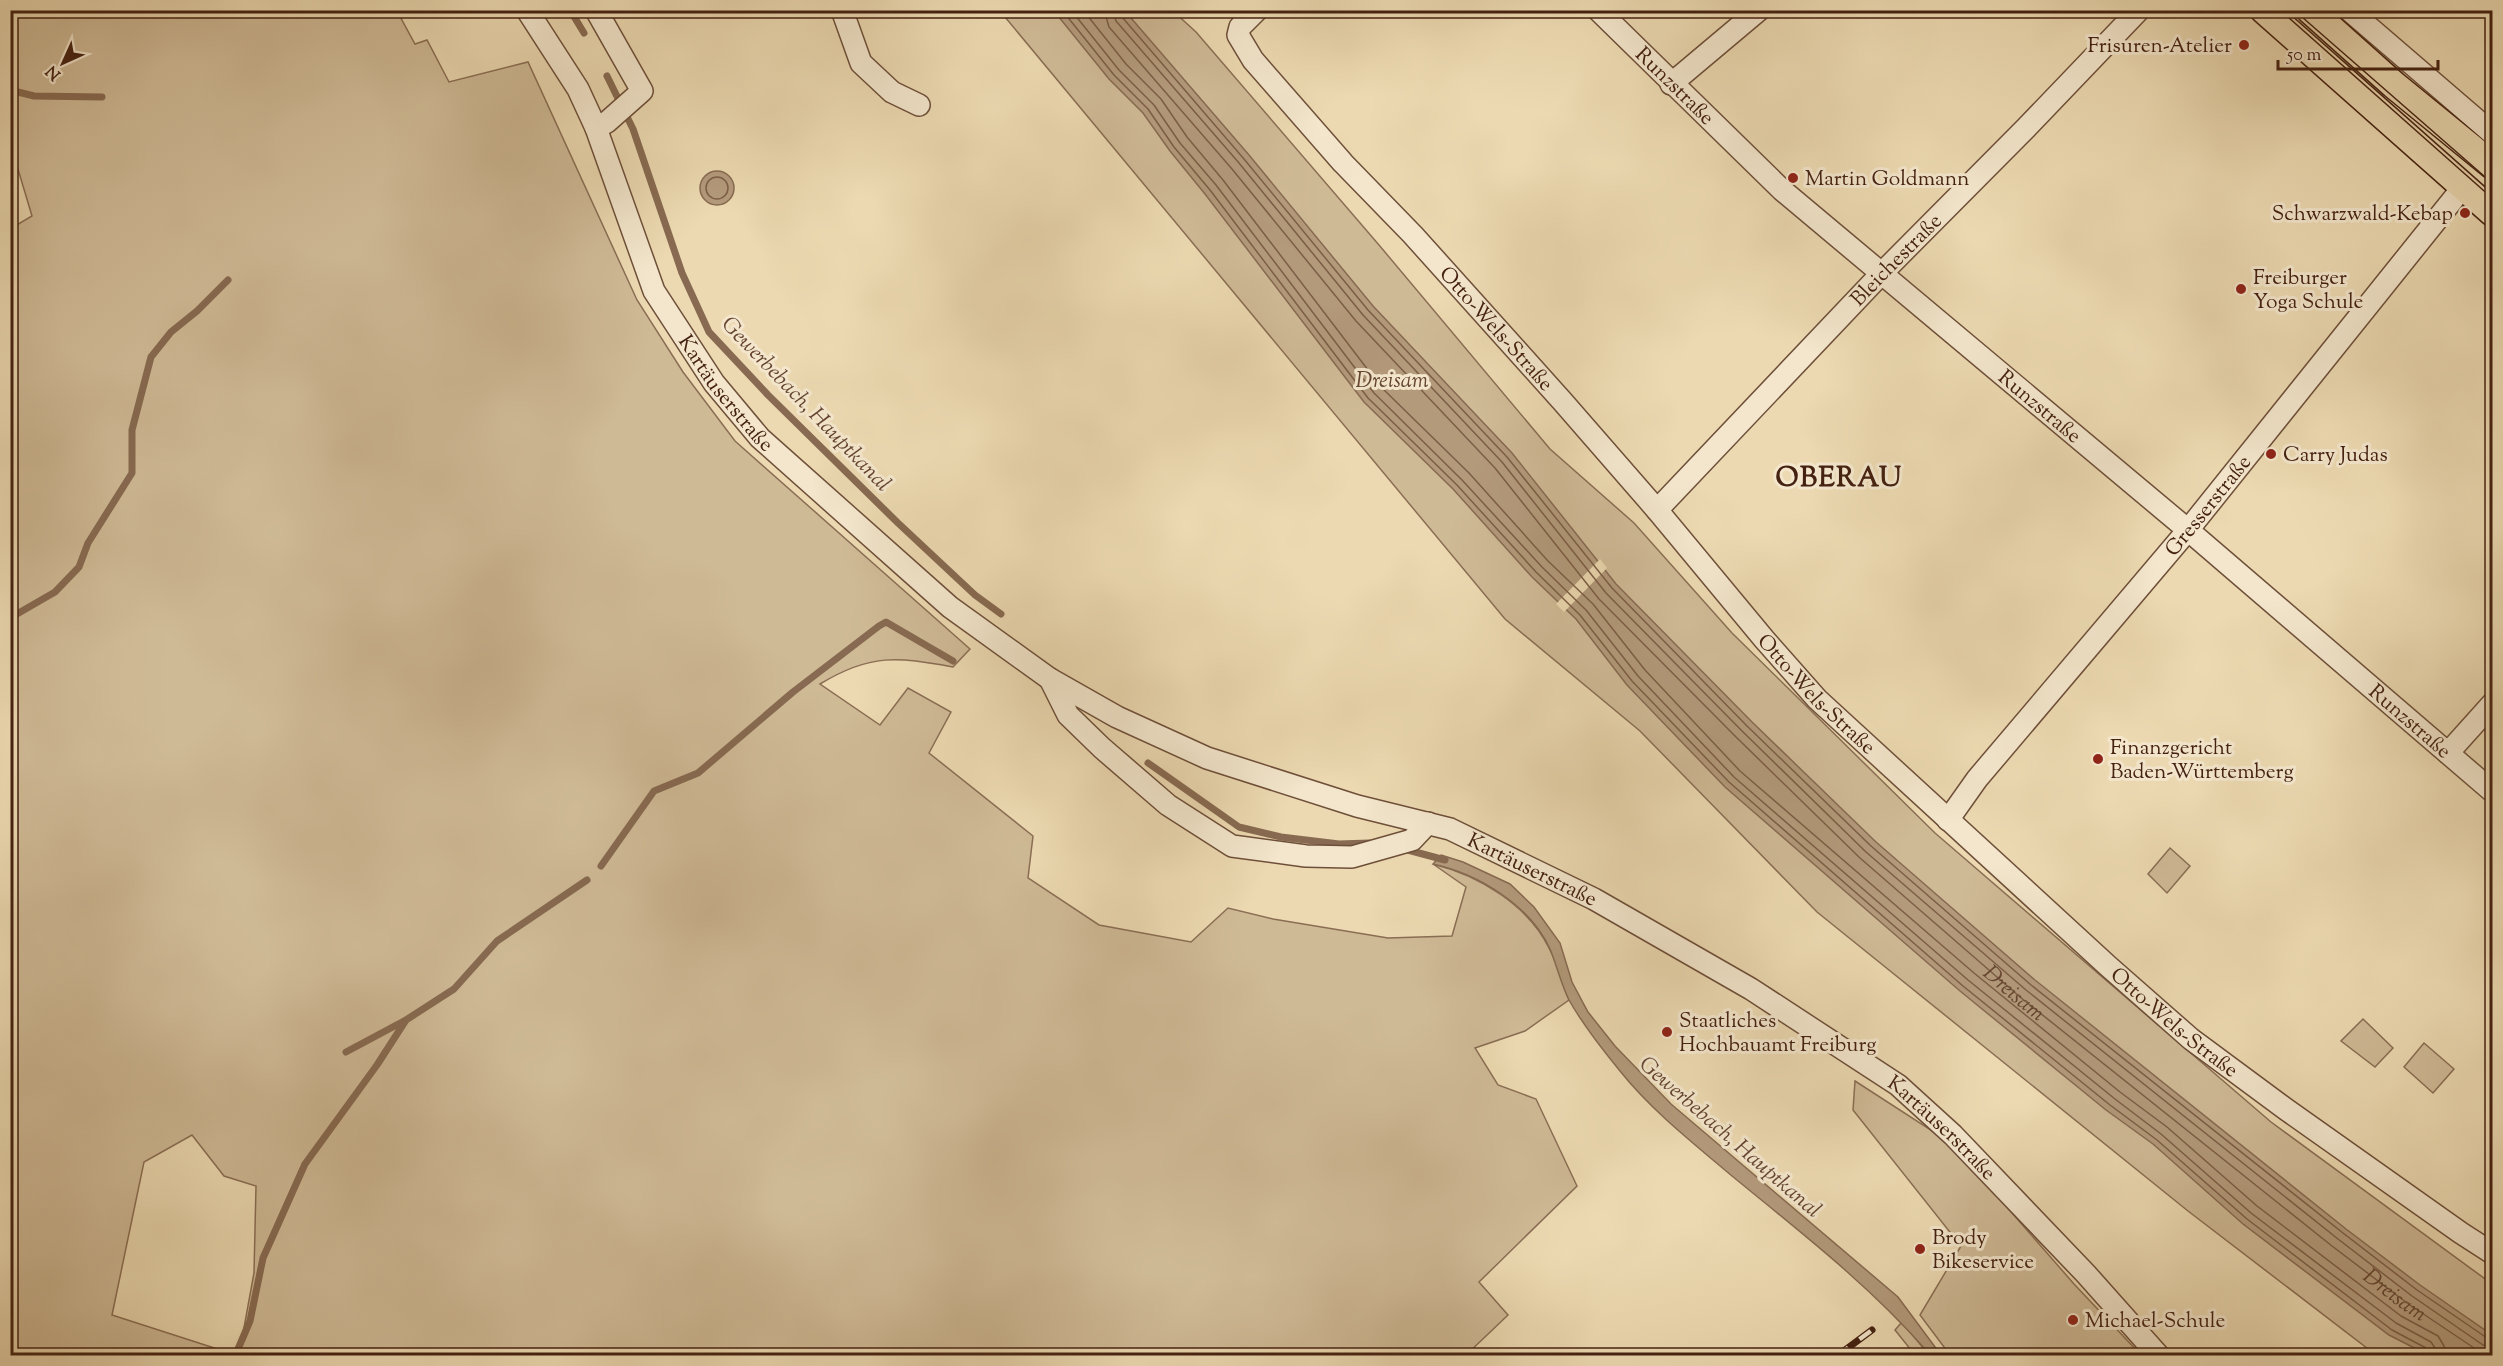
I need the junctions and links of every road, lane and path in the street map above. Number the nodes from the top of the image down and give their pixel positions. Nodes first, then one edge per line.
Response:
1 (527, 10) edge
2 (596, 10) edge
3 (842, 10) edge
4 (1257, 10) edge
5 (1598, 10) edge
6 (1760, 10) edge
7 (2139, 10) edge
8 (2264, 10) edge
9 (2310, 10) edge
10 (2349, 10) edge
11 (1671, 84) junction
12 (919, 105) dead end
13 (602, 125) junction
14 (2491, 129) edge
15 (2493, 165) edge
16 (2463, 187) junction
17 (2493, 212) edge
18 (1881, 274) junction
19 (1657, 510) junction
20 (2188, 530) junction
21 (1050, 679) junction
22 (2493, 704) edge
23 (2448, 753) junction
24 (2493, 791) edge
25 (1948, 820) junction
26 (1428, 823) junction
27 (2493, 1253) edge
28 (2159, 1356) edge

1 - 13 street, Kartäuserstraße
2 - 13 street
3 - 12 street
4 - 19 street, Otto-Wels-Straße
5 - 11 street, Runzstraße
6 - 11 street
7 - 18 street, Bleichestraße
8 - 16 main road
9 - 15 main road
10 - 14 street
11 - 18 street, Runzstraße
13 - 21 street, Kartäuserstraße
16 - 17 main road
16 - 20 street, Gresserstraße
18 - 19 street, Bleichestraße
18 - 20 street, Runzstraße
19 - 25 street, Otto-Wels-Straße
20 - 23 street, Runzstraße
20 - 25 street, Gresserstraße
21 - 26 street, Kartäuserstraße
21 - 26 street, Kartäuserstraße
22 - 23 street
23 - 24 street, Runzstraße
25 - 27 street, Otto-Wels-Straße
26 - 28 street, Kartäuserstraße

